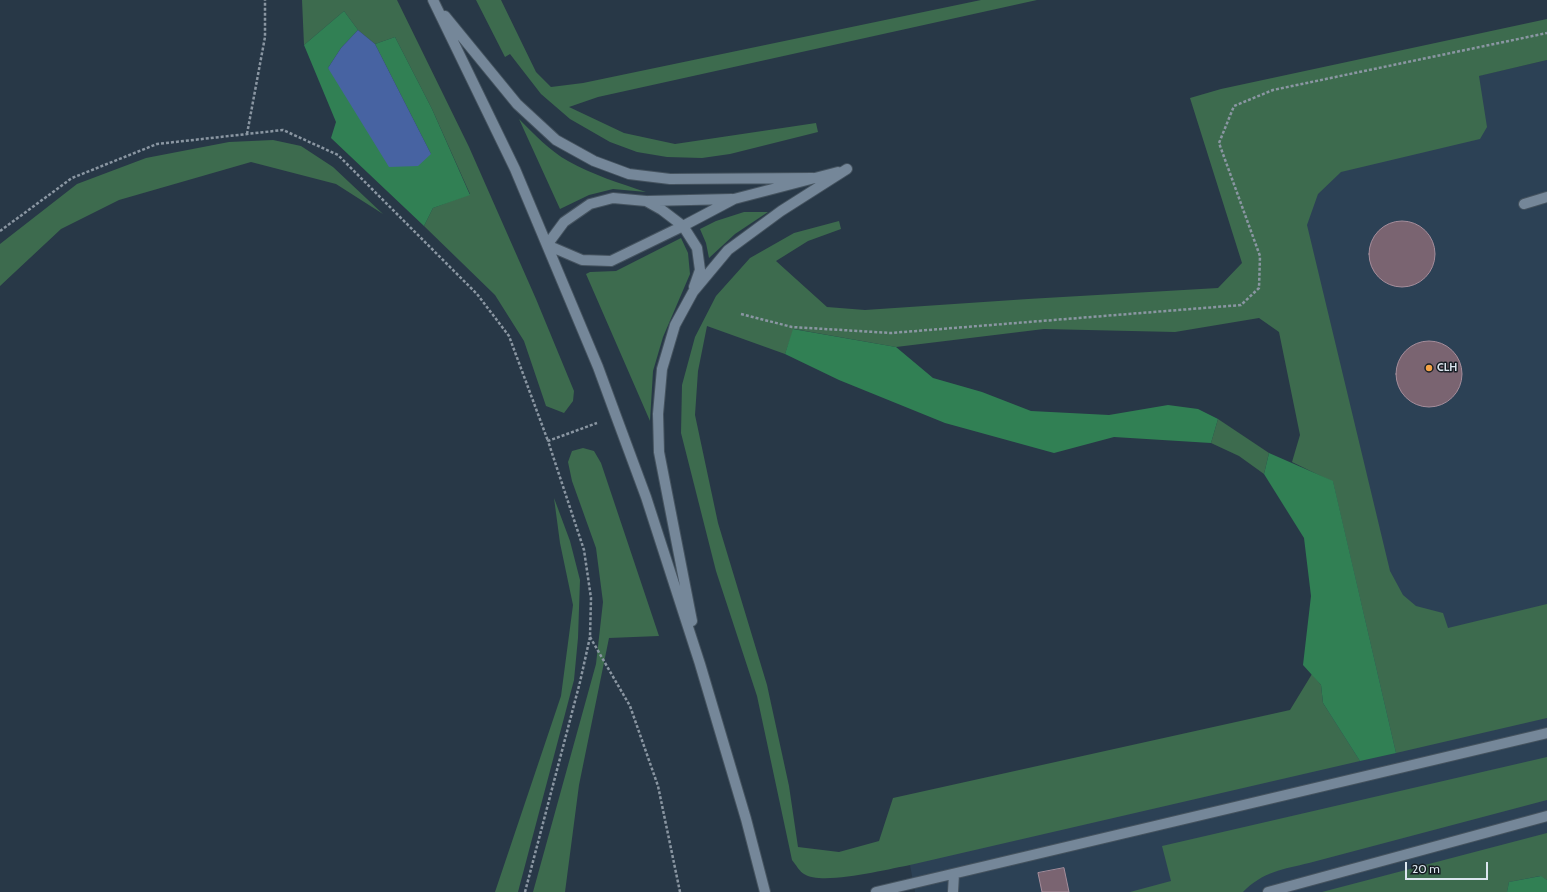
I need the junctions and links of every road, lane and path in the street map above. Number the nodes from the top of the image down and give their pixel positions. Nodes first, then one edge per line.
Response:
1 (265, 0) edge
2 (433, 1) edge
3 (1547, 33) edge
4 (247, 134) junction
5 (813, 178) junction
6 (1547, 197) edge
7 (734, 199) junction
8 (646, 201) junction
9 (1524, 204) dead end
10 (683, 226) junction
11 (0, 231) edge
12 (547, 245) junction
13 (693, 292) junction
14 (742, 314) dead end
15 (616, 416) junction
16 (548, 441) junction
17 (590, 637) junction
18 (700, 664) junction
19 (1547, 733) edge
20 (1547, 816) edge
21 (954, 874) junction
22 (525, 892) edge
23 (680, 892) edge
24 (765, 892) edge
25 (876, 892) edge
26 (953, 892) edge
27 (1268, 892) edge

1 - 4 path
2 - 5 street
2 - 12 street
3 - 14 path
4 - 11 path
4 - 16 path
5 - 7 street
5 - 13 street
6 - 9 street
7 - 8 street
7 - 10 street
8 - 10 street
8 - 12 street
10 - 12 street
10 - 13 street
12 - 15 street
13 - 18 street
15 - 16 path
15 - 18 street
16 - 17 path
17 - 22 path
17 - 23 path
18 - 24 street
19 - 21 street
20 - 27 street
21 - 25 street
21 - 26 street

